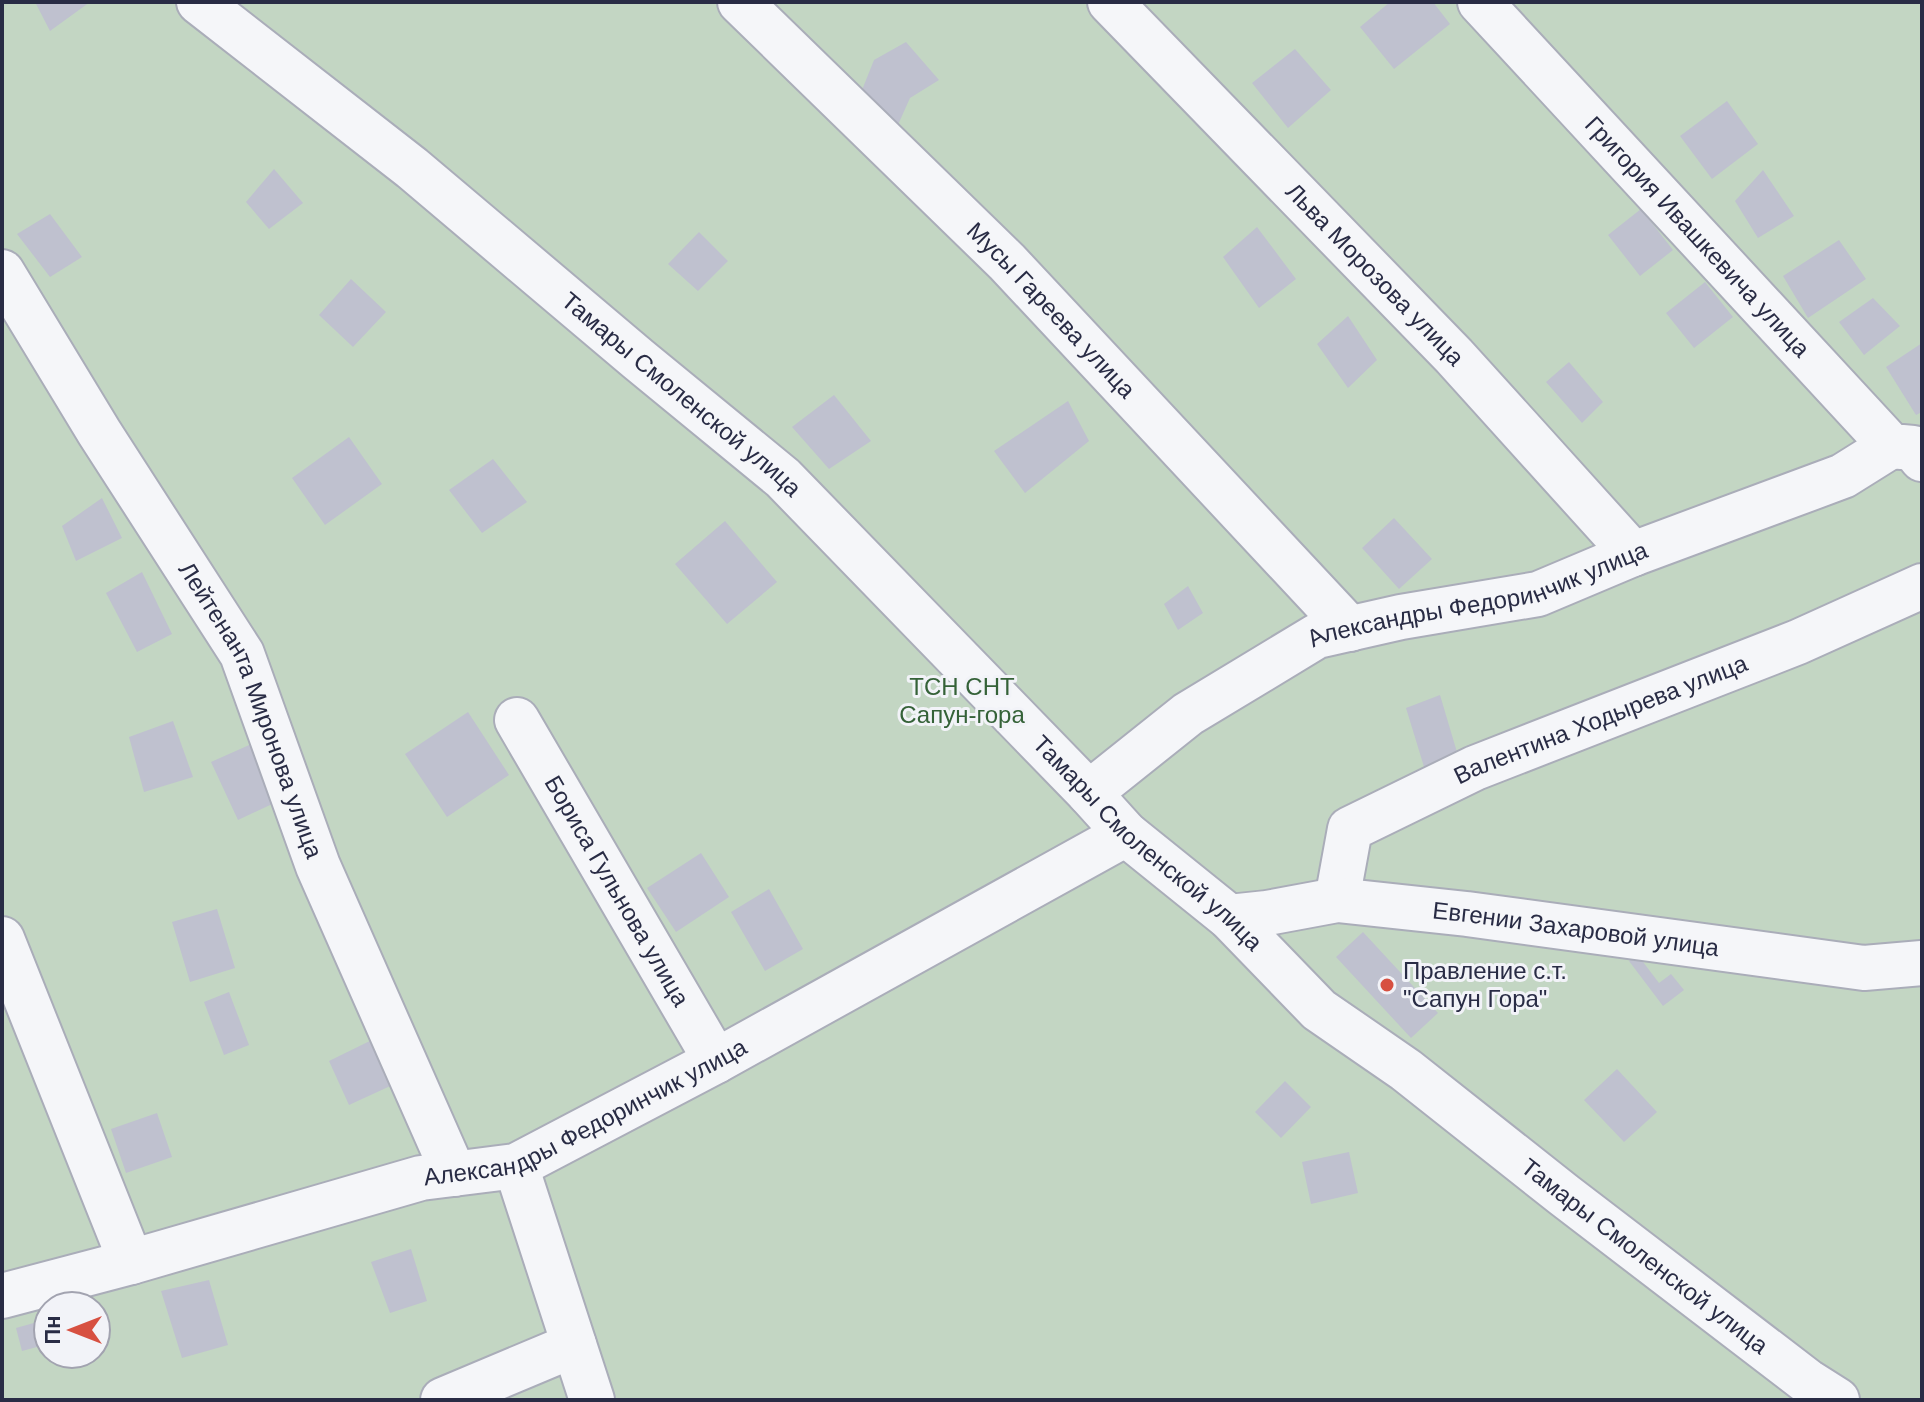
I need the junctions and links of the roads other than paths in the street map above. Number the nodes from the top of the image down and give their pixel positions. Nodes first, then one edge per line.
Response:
1 (199, 2) edge
2 (740, 2) edge
3 (1110, 2) edge
4 (1480, 2) edge
5 (2, 272) edge
6 (1906, 452) edge
7 (1633, 554) junction
8 (1922, 586) edge
9 (1350, 629) junction
10 (517, 720) dead end
11 (1089, 793) junction
12 (1126, 834) junction
13 (1337, 900) junction
14 (1229, 917) junction
15 (2, 939) edge
16 (1922, 963) edge
17 (716, 1061) junction
18 (516, 1166) junction
19 (454, 1174) junction
20 (131, 1262) junction
21 (2, 1296) edge
22 (574, 1345) junction
23 (1778, 1383) edge
24 (443, 1400) edge
25 (592, 1400) edge
26 (1837, 1400) edge

1 - 11 lane, Тамары Смоленской улица
2 - 9 lane, Мусы Гареева улица
3 - 7 lane, Льва Морозова улица
4 - 6 lane, Григория Ивашкевича улица
5 - 19 lane, Лейтенанта Миронова улица
6 - 7 lane, Александры Федоринчик улица
7 - 9 lane, Александры Федоринчик улица
8 - 13 lane, Валентина Ходырева улица
9 - 11 lane, Александры Федоринчик улица
10 - 17 lane, Бориса Гульнова улица
11 - 12 lane, Тамары Смоленской улица
12 - 14 lane, Тамары Смоленской улица
12 - 17 lane, Александры Федоринчик улица
13 - 14 lane, Евгении Захаровой улица
13 - 16 lane, Евгении Захаровой улица
14 - 23 lane, Тамары Смоленской улица
15 - 20 lane
17 - 18 lane, Александры Федоринчик улица
18 - 19 lane, Александры Федоринчик улица
18 - 22 lane
19 - 20 lane, Александры Федоринчик улица
20 - 21 lane, Александры Федоринчик улица
22 - 24 lane
22 - 25 lane
23 - 26 lane, Тамары Смоленской улица

